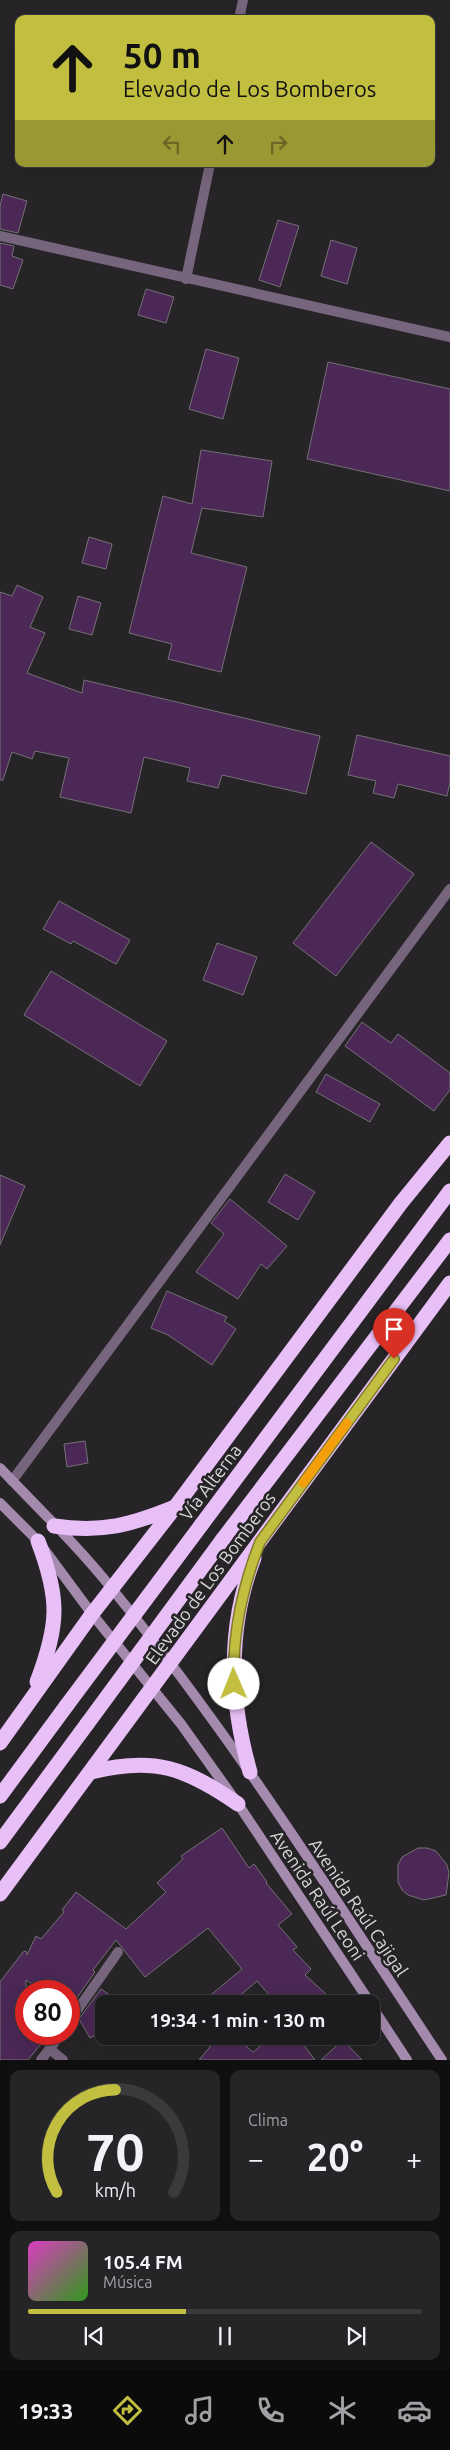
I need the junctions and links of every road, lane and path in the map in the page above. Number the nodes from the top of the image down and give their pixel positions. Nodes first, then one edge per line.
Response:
1 (243, 0) edge
2 (240, 15) edge
3 (209, 167) edge
4 (0, 236) edge
5 (186, 279) junction
6 (450, 337) edge
7 (450, 889) edge
8 (450, 1143) edge
9 (450, 1190) edge
10 (450, 1240) edge
11 (450, 1283) edge
12 (0, 1468) edge
13 (12, 1481) junction
14 (0, 1503) edge
15 (176, 1506) junction
16 (54, 1526) junction
17 (38, 1541) junction
18 (260, 1542) junction
19 (112, 1588) junction
20 (92, 1614) junction
21 (172, 1663) junction
22 (152, 1689) junction
23 (19, 1718) junction
24 (0, 1743) edge
25 (91, 1772) junction
26 (250, 1772) junction
27 (0, 1796) edge
28 (238, 1804) junction
29 (0, 1842) edge
30 (0, 1894) edge
31 (118, 1952) dead end
32 (365, 1995) edge
33 (80, 2006) edge
34 (380, 2018) edge
35 (53, 2045) edge
36 (50, 2049) junction
37 (41, 2060) edge
38 (63, 2060) edge
39 (407, 2060) edge
40 (442, 2060) edge

1 - 2 street
3 - 5 street
4 - 5 street
5 - 6 street
7 - 13 street
8 - 15 highway
9 - 27 highway, Vía Alterna, bridge
10 - 29 highway, Elevado de Los Bomberos, bridge
11 - 18 highway, Elevado de Los Bomberos
12 - 13 main road, Avenida Raúl Cajigal
13 - 16 main road, Avenida Raúl Cajigal
14 - 17 main road, Avenida Raúl Leoni
15 - 16 highway
15 - 19 highway
16 - 19 main road, Avenida Raúl Cajigal
17 - 20 main road, Avenida Raúl Leoni
17 - 23 highway
18 - 21 highway, Elevado de Los Bomberos
18 - 26 highway
19 - 20 highway
19 - 21 main road, Avenida Raúl Cajigal
20 - 22 main road, Avenida Raúl Leoni
20 - 23 highway
21 - 22 highway, Elevado de Los Bomberos
21 - 26 main road, Avenida Raúl Cajigal
22 - 25 highway, Elevado de Los Bomberos
22 - 28 main road, Avenida Raúl Leoni
23 - 24 highway
25 - 28 highway
25 - 30 highway, Elevado de Los Bomberos
26 - 40 main road, Avenida Raúl Cajigal
28 - 32 main road, Avenida Raúl Leoni
31 - 33 street
34 - 39 main road, Avenida Raúl Leoni
35 - 36 street
36 - 37 street
36 - 38 street

